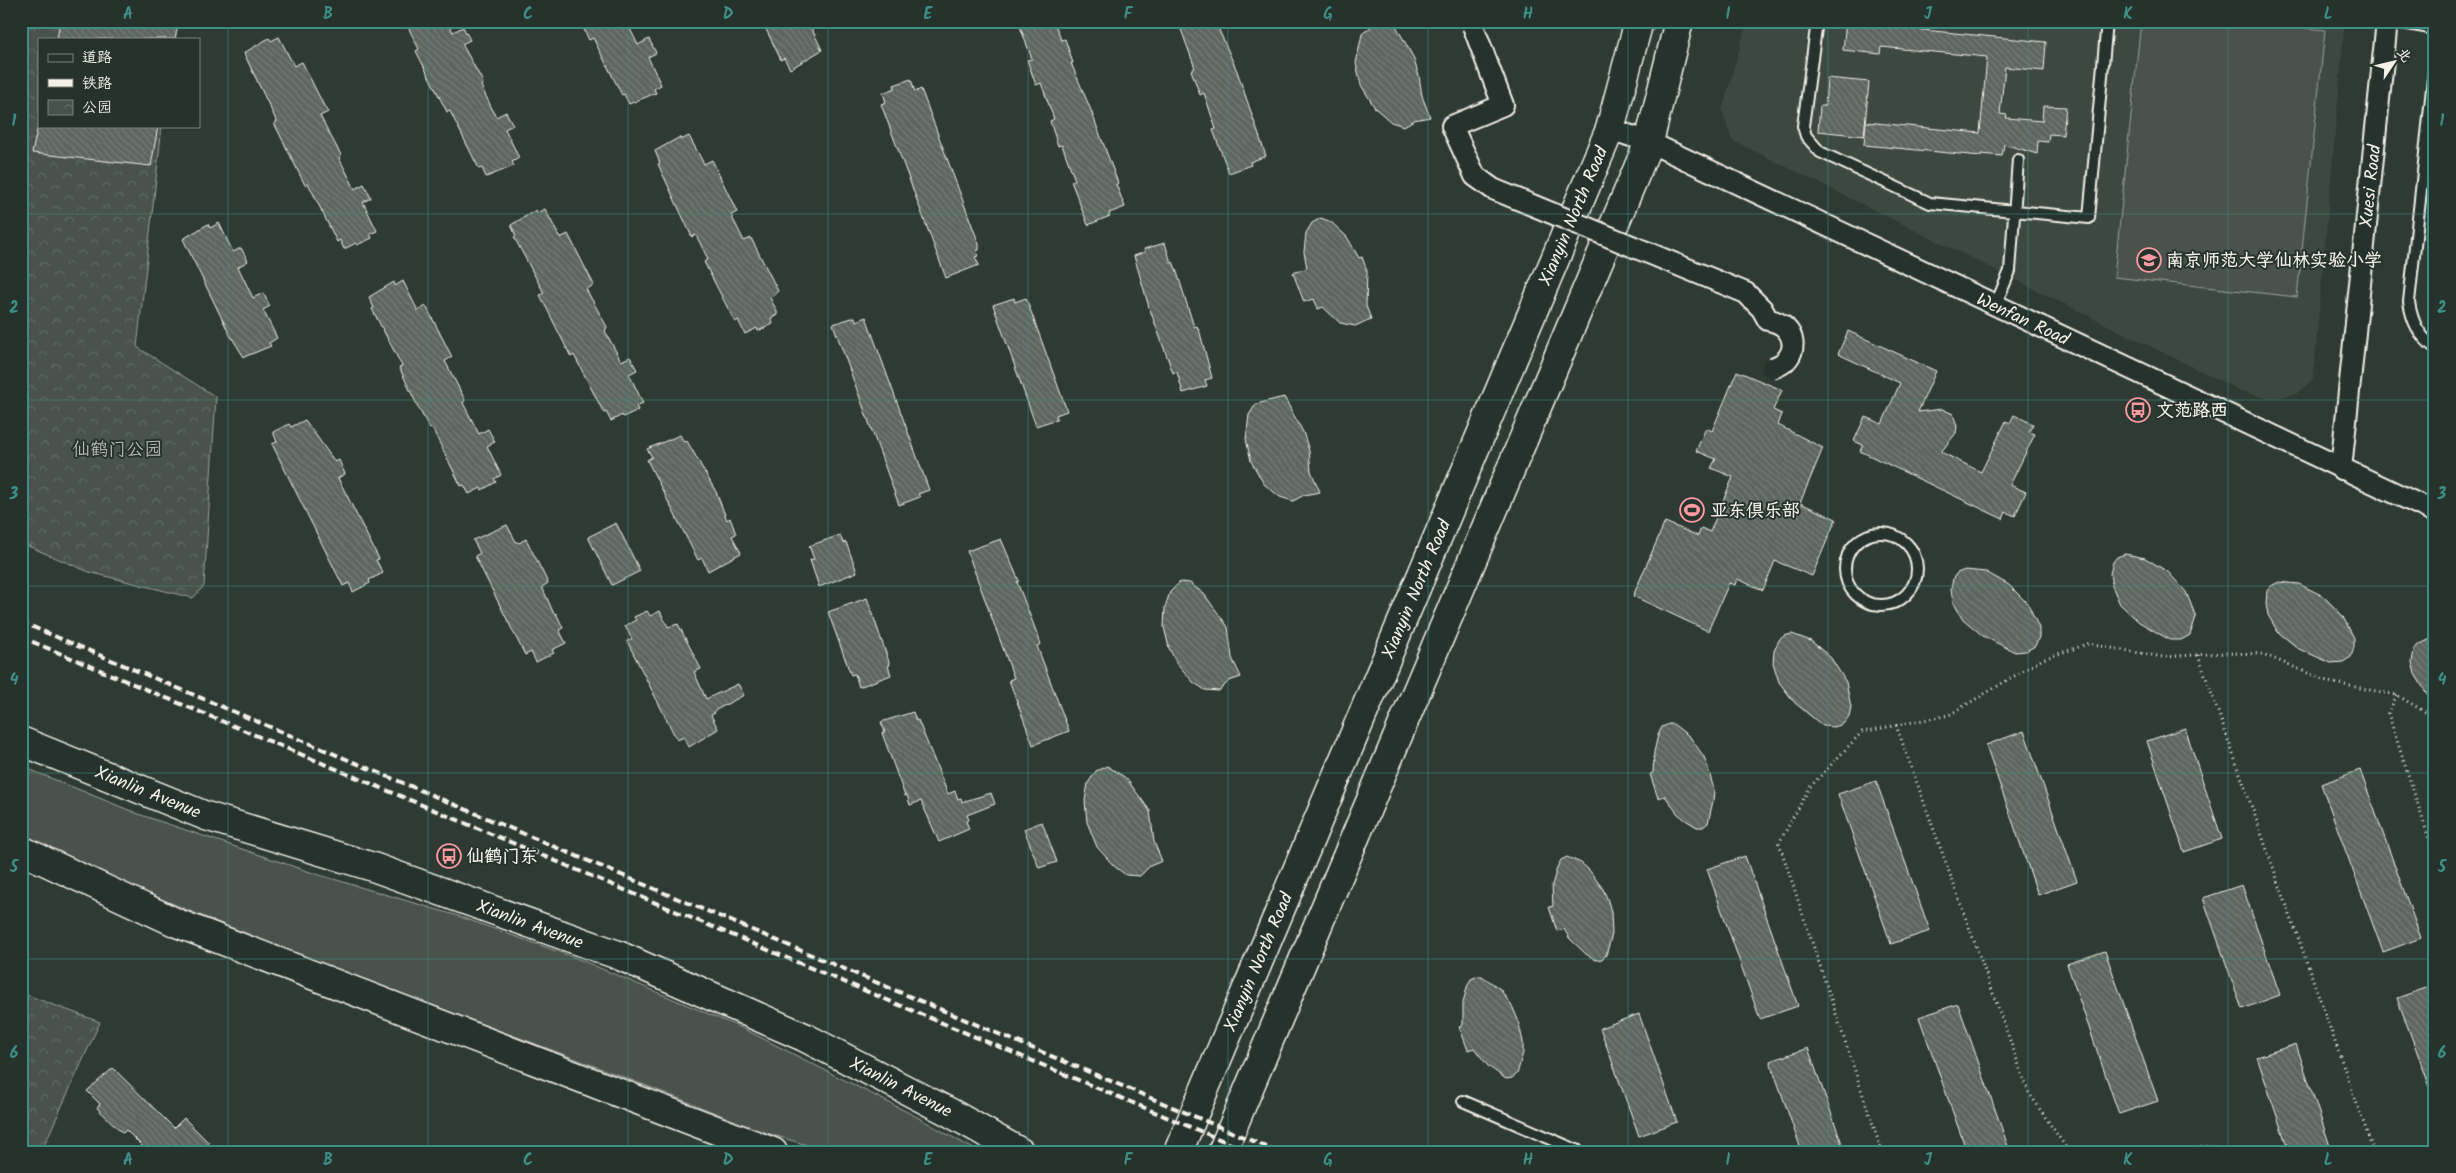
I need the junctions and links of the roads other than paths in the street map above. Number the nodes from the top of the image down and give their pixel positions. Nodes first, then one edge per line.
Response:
1 (1639, 21) edge
2 (1679, 21) edge
3 (1817, 21) edge
4 (2107, 21) edge
5 (2386, 21) edge
6 (2392, 21) edge
7 (1473, 26) dead end
8 (2435, 29) edge
9 (2435, 60) edge
10 (1610, 129) junction
11 (1649, 142) junction
12 (2018, 160) dead end
13 (2014, 211) junction
14 (1995, 306) junction
15 (2435, 348) edge
16 (1772, 368) dead end
17 (2341, 469) junction
18 (2435, 512) edge
19 (1895, 603) joint
20 (21, 741) edge
21 (21, 850) edge
22 (1463, 1101) dead end
23 (773, 1152) edge
24 (1020, 1152) edge
25 (1178, 1152) edge
26 (1222, 1152) edge
27 (1581, 1152) edge

1 - 10 main road, Xianyin North Road
2 - 11 main road
3 - 13 lane
4 - 13 lane
5 - 17 street, Xuesi Road
6 - 8 lane
7 - 16 street, bridge
9 - 15 lane
10 - 11 street, Wenfan Road
10 - 25 main road, Xianyin North Road
11 - 14 street, Wenfan Road
11 - 26 main road
12 - 13 lane
13 - 14 lane
14 - 17 street, Wenfan Road
17 - 18 street, Wenfan Road
19 - 19 lane
20 - 24 main road, Xianlin Avenue
21 - 23 main road
22 - 27 lane

